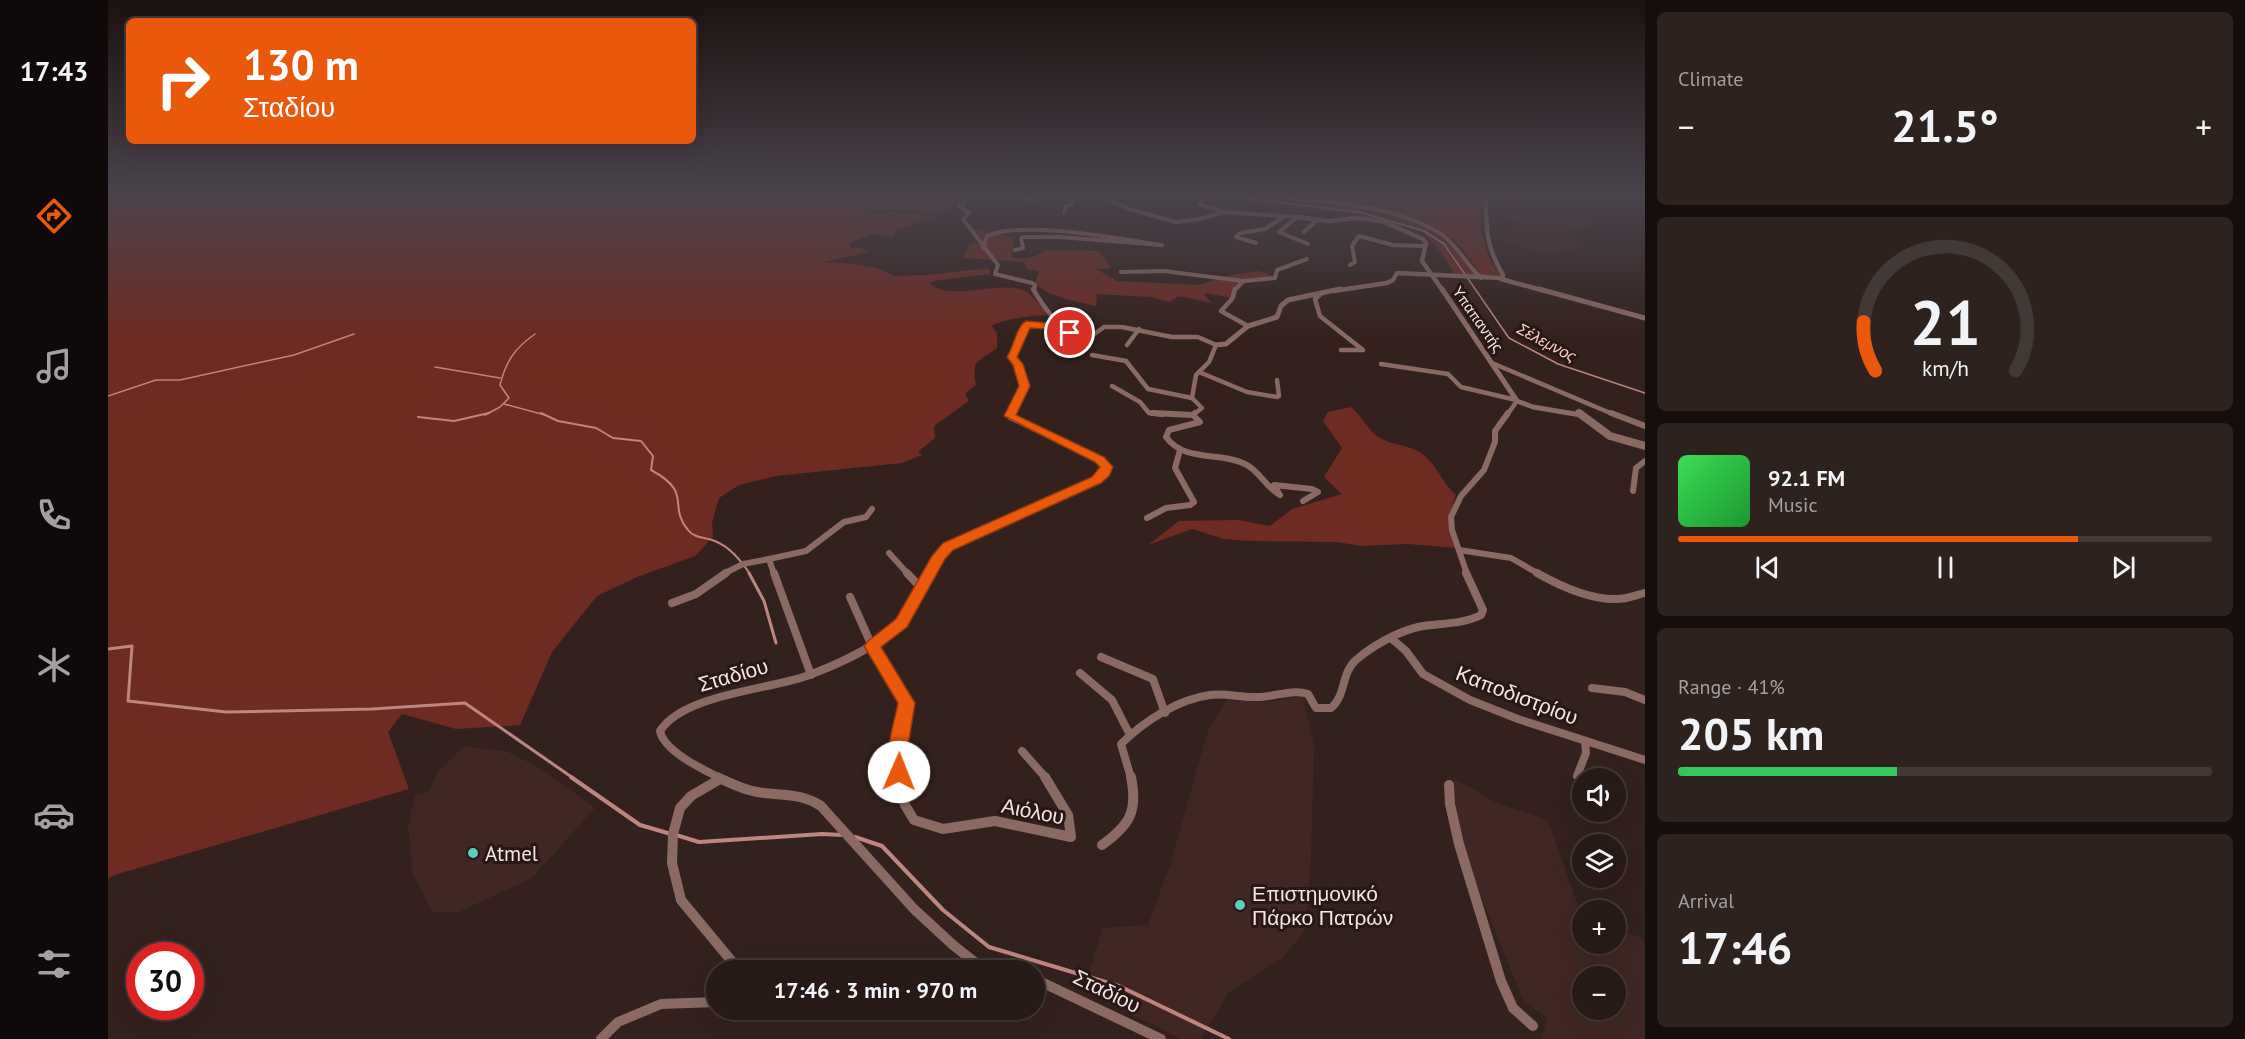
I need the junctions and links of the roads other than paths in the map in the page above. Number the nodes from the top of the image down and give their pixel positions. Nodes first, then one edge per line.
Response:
1 (979, 241) edge
2 (985, 241) edge
3 (1022, 241) edge
4 (1112, 241) edge
5 (1135, 241) edge
6 (1251, 241) edge
7 (1302, 241) edge
8 (1355, 241) edge
9 (1383, 241) edge
10 (1426, 241) edge
11 (1447, 241) edge
12 (1486, 241) edge
13 (1256, 243) dead end
14 (1308, 244) dead end
15 (1425, 246) junction
16 (983, 248) junction
17 (1015, 250) dead end
18 (1307, 259) dead end
19 (1350, 265) dead end
20 (1122, 272) dead end
21 (1430, 274) junction
22 (1481, 278) junction
23 (1501, 279) junction
24 (1243, 281) junction
25 (1322, 292) junction
26 (1645, 318) edge
27 (1248, 326) junction
28 (1062, 327) junction
29 (1139, 330) junction
30 (1127, 345) dead end
31 (1216, 345) junction
32 (1341, 350) dead end
33 (1092, 355) dead end
34 (1492, 363) junction
35 (1381, 364) dead end
36 (1199, 372) junction
37 (1277, 380) dead end
38 (1112, 386) dead end
39 (1192, 398) junction
40 (1516, 400) junction
41 (1193, 415) junction
42 (1645, 426) edge
43 (1645, 446) edge
44 (1180, 450) junction
45 (1645, 460) edge
46 (1633, 491) dead end
47 (1303, 501) dead end
48 (872, 509) dead end
49 (1147, 518) dead end
50 (1459, 550) junction
51 (889, 553) dead end
52 (769, 559) junction
53 (921, 589) junction
54 (1644, 595) edge
55 (850, 597) dead end
56 (672, 603) dead end
57 (1392, 639) junction
58 (872, 646) junction
59 (1101, 657) dead end
60 (1080, 672) dead end
61 (811, 675) junction
62 (1592, 688) dead end
63 (1645, 700) edge
64 (1165, 713) junction
65 (1130, 735) junction
66 (1586, 741) junction
67 (1022, 751) dead end
68 (1645, 760) edge
69 (1580, 768) edge
70 (720, 778) junction
71 (1449, 785) dead end
72 (1102, 844) dead end
73 (731, 960) edge
74 (973, 960) edge
75 (1045, 984) edge
76 (706, 1002) edge
77 (1533, 1026) dead end
78 (601, 1039) edge
79 (1161, 1039) edge

1 - 16 street
2 - 16 street
3 - 17 street
4 - 5 street
6 - 13 street
7 - 14 street
8 - 19 street
9 - 15 street
10 - 15 street
11 - 22 street
12 - 23 street
15 - 21 street, Υπαπαντής
16 - 28 street
18 - 24 street
20 - 24 street
21 - 22 street
21 - 25 street
21 - 34 street, Υπαπαντής
22 - 23 street
23 - 26 street
24 - 27 street
25 - 27 street
25 - 32 street
27 - 31 street
28 - 29 street
28 - 53 street, Σταδίου
29 - 30 street
29 - 31 street
31 - 36 street
33 - 39 street
34 - 40 street, Υπαπαντής
34 - 42 street
35 - 40 street
36 - 37 street
36 - 39 street
38 - 41 street
39 - 41 street
40 - 43 street
40 - 50 street
41 - 44 street
44 - 47 street
44 - 49 street
45 - 46 street
48 - 52 street
50 - 54 street
50 - 57 street
51 - 53 street
52 - 56 street
52 - 61 street
53 - 58 street, Σταδίου
55 - 58 street, Αιόλου
57 - 64 street
57 - 66 street, Καποδιστρίου
58 - 61 street, Σταδίου
58 - 67 street, Αιόλου
59 - 64 street
60 - 65 street
61 - 70 street, Σταδίου
62 - 63 street
64 - 65 street
65 - 72 street
66 - 68 street, Καποδιστρίου
66 - 69 street
70 - 73 street
70 - 74 street, Σταδίου
71 - 77 street
75 - 79 street, Σταδίου
76 - 78 street

